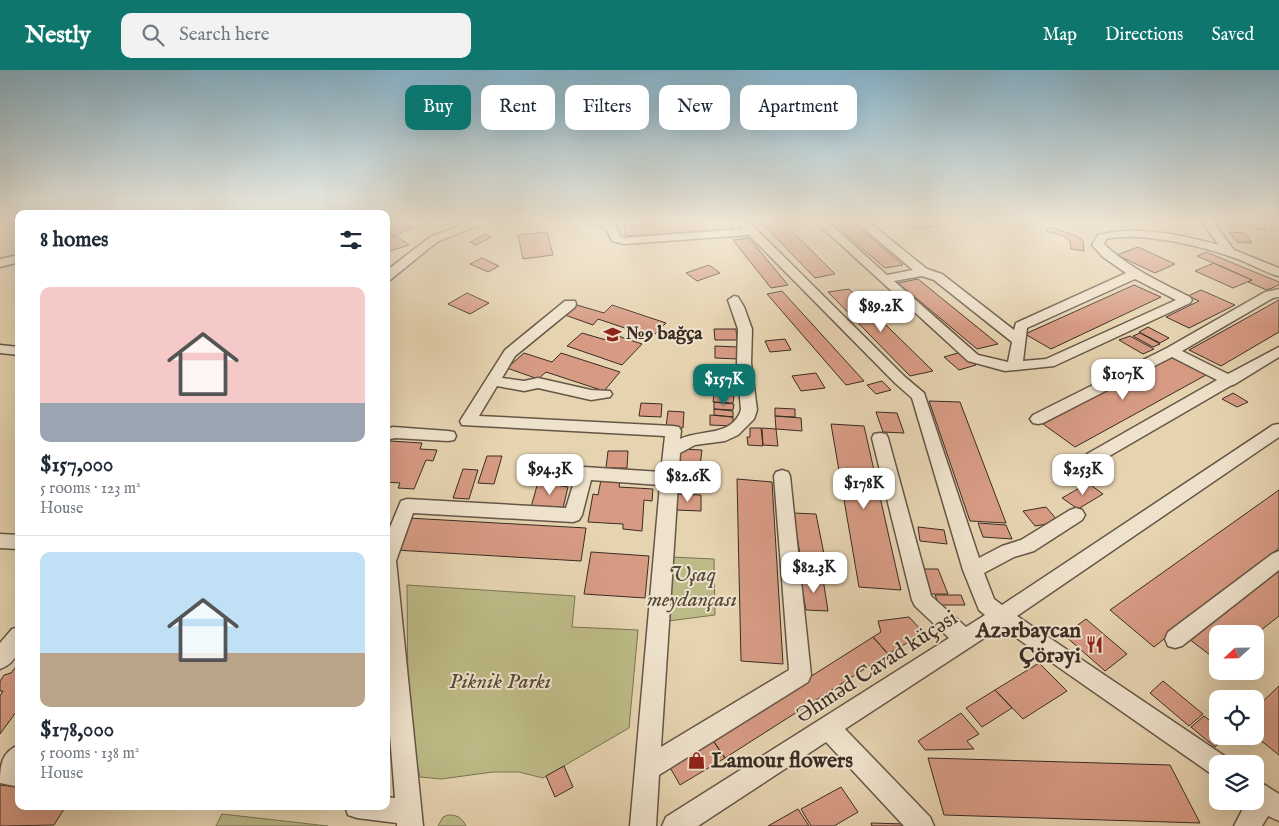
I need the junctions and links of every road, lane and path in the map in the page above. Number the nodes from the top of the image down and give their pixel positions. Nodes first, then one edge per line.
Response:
1 (414, 255) edge
2 (774, 255) edge
3 (858, 255) edge
4 (902, 255) edge
5 (1107, 255) edge
6 (1240, 255) edge
7 (15, 259) edge
8 (0, 263) edge
9 (923, 272) junction
10 (1279, 272) edge
11 (1135, 274) junction
12 (390, 275) edge
13 (884, 279) junction
14 (1279, 293) edge
15 (734, 300) dead end
16 (570, 304) dead end
17 (1018, 340) junction
18 (0, 349) edge
19 (15, 351) edge
20 (1172, 351) junction
21 (1279, 351) edge
22 (1015, 366) junction
23 (492, 381) junction
24 (1230, 381) junction
25 (606, 394) dead end
26 (1038, 419) dead end
27 (1279, 430) edge
28 (390, 433) edge
29 (448, 436) dead end
30 (880, 438) dead end
31 (671, 450) junction
32 (1093, 458) dead end
33 (782, 476) dead end
34 (669, 478) junction
35 (1076, 515) dead end
36 (0, 541) edge
37 (15, 542) edge
38 (390, 549) edge
39 (1279, 559) edge
40 (973, 570) junction
41 (390, 604) edge
42 (1001, 616) junction
43 (964, 639) junction
44 (1174, 639) dead end
45 (15, 641) edge
46 (0, 659) edge
47 (829, 729) junction
48 (1209, 759) edge
49 (15, 763) edge
50 (648, 768) junction
51 (15, 775) edge
52 (1266, 800) edge
53 (373, 810) edge
54 (409, 819) edge
55 (643, 826) edge
56 (675, 826) edge
57 (922, 826) edge
58 (1247, 826) edge

1 - 12 street
2 - 40 street
3 - 13 street
4 - 9 street
5 - 11 street
6 - 10 street
7 - 8 street
9 - 13 street
9 - 17 street
11 - 17 street
11 - 22 street
13 - 22 street
14 - 20 street
15 - 31 street
16 - 23 street
17 - 22 street
18 - 19 street
20 - 24 street
20 - 26 street
21 - 24 street
23 - 25 street
23 - 31 street
24 - 32 street
27 - 42 street, Əhməd Cavad küçəsi
28 - 29 street
30 - 43 street
31 - 34 street
33 - 50 street
34 - 38 street
34 - 50 street
35 - 40 street
36 - 37 street
39 - 44 street
40 - 42 street
41 - 54 street
42 - 43 street, Əhməd Cavad küçəsi
42 - 48 street
43 - 47 street, Əhməd Cavad küçəsi
45 - 46 street
47 - 56 street, Əhməd Cavad küçəsi
47 - 57 street
49 - 51 street
50 - 55 street
52 - 58 street
53 - 54 street

